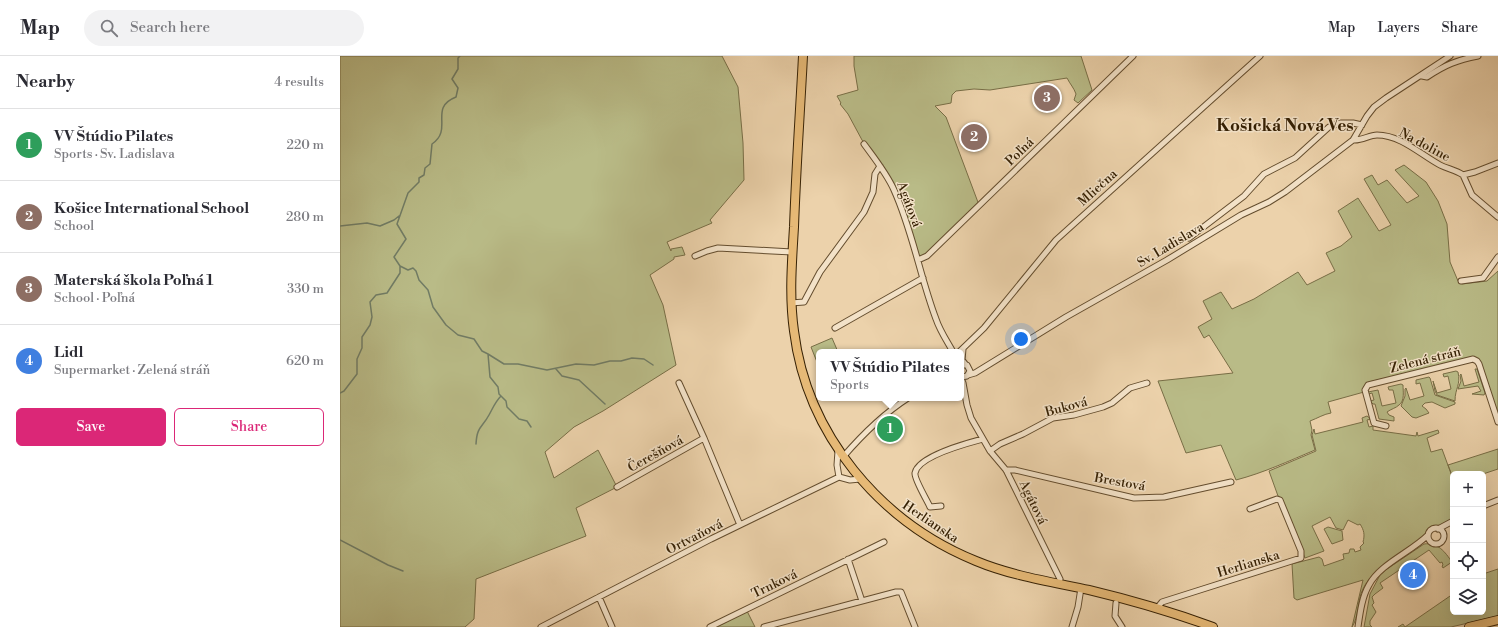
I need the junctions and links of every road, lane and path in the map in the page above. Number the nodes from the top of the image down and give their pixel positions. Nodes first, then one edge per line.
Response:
1 (802, 56) edge
2 (1133, 56) edge
3 (1260, 56) edge
4 (1450, 56) edge
5 (1478, 56) edge
6 (1422, 76) junction
7 (1362, 125) junction
8 (1354, 140) junction
9 (864, 144) dead end
10 (1498, 163) edge
11 (880, 166) junction
12 (1463, 174) junction
13 (1498, 216) edge
14 (1189, 238) dead end
15 (792, 252) junction
16 (696, 256) dead end
17 (1498, 257) edge
18 (918, 260) junction
19 (923, 278) junction
20 (1461, 281) dead end
21 (791, 303) junction
22 (835, 328) dead end
23 (951, 349) edge
24 (963, 349) edge
25 (964, 363) edge
26 (978, 370) junction
27 (964, 378) edge
28 (679, 383) dead end
29 (1147, 383) dead end
30 (904, 401) edge
31 (1498, 422) edge
32 (1386, 426) dead end
33 (704, 438) junction
34 (983, 440) junction
35 (990, 451) junction
36 (840, 454) junction
37 (1006, 470) junction
38 (839, 477) junction
39 (860, 479) junction
40 (1231, 482) dead end
41 (617, 487) dead end
42 (1498, 500) edge
43 (1486, 505) edge
44 (941, 506) dead end
45 (1250, 509) dead end
46 (1450, 523) edge
47 (1450, 524) edge
48 (740, 525) junction
49 (1438, 529) junction
50 (1443, 534) junction
51 (1428, 535) junction
52 (884, 542) dead end
53 (1431, 542) junction
54 (1418, 544) junction
55 (848, 559) junction
56 (1060, 579) dead end
57 (1081, 588) junction
58 (599, 597) junction
59 (862, 601) junction
60 (1116, 603) dead end
61 (1157, 608) junction
62 (1498, 620) edge
63 (542, 627) edge
64 (612, 627) edge
65 (710, 627) edge
66 (764, 627) edge
67 (915, 627) edge
68 (1072, 627) edge
69 (1122, 627) edge
70 (1213, 627) edge
71 (1360, 627) edge
72 (1469, 627) edge

1 - 15 main road, Herlianska
2 - 18 street, Poľná
3 - 24 street, Mliečna
4 - 6 street, Sv. Ladislava
5 - 6 street, Sv. Ladislava
6 - 7 street, Sv. Ladislava
7 - 8 street, Sv. Ladislava
7 - 14 street, Sv. Ladislava
8 - 12 street, Na doline
8 - 26 street, Sv. Ladislava
9 - 11 street, Agátová
10 - 12 street
11 - 18 street, Agátová
11 - 21 street
12 - 13 street
15 - 16 street
15 - 21 main road, Herlianska
17 - 20 street
18 - 19 street, Agátová
19 - 22 street
19 - 23 street, Agátová
21 - 36 main road, Herlianska
25 - 26 street
25 - 27 street, Agátová
26 - 27 street, Sv. Ladislava
27 - 34 street, Agátová
28 - 33 street
29 - 35 street, Buková
30 - 36 street
31 - 32 street, Zelená stráň
33 - 41 street, Čerešňová
33 - 48 street
34 - 35 street, Agátová
34 - 44 street
35 - 37 street, Agátová
36 - 38 street
36 - 39 main road, Herlianska
37 - 40 street, Brestová
37 - 56 street, Agátová
38 - 39 street
38 - 48 street, Ortvaňová
39 - 57 main road, Herlianska
42 - 43 street
45 - 61 street, Herlianska
46 - 49 street
47 - 50 street
48 - 58 street, Ortvaňová
49 - 50 street
49 - 51 street
50 - 53 street
51 - 53 street
51 - 54 street
52 - 55 street, Trnková
53 - 54 street
54 - 71 street
55 - 59 street
55 - 65 street, Trnková
57 - 61 main road, Herlianska
57 - 68 street
58 - 63 street, Ortvaňová
58 - 64 street
59 - 66 street
59 - 67 street
60 - 69 street
61 - 70 main road, Herlianska
62 - 72 main road

